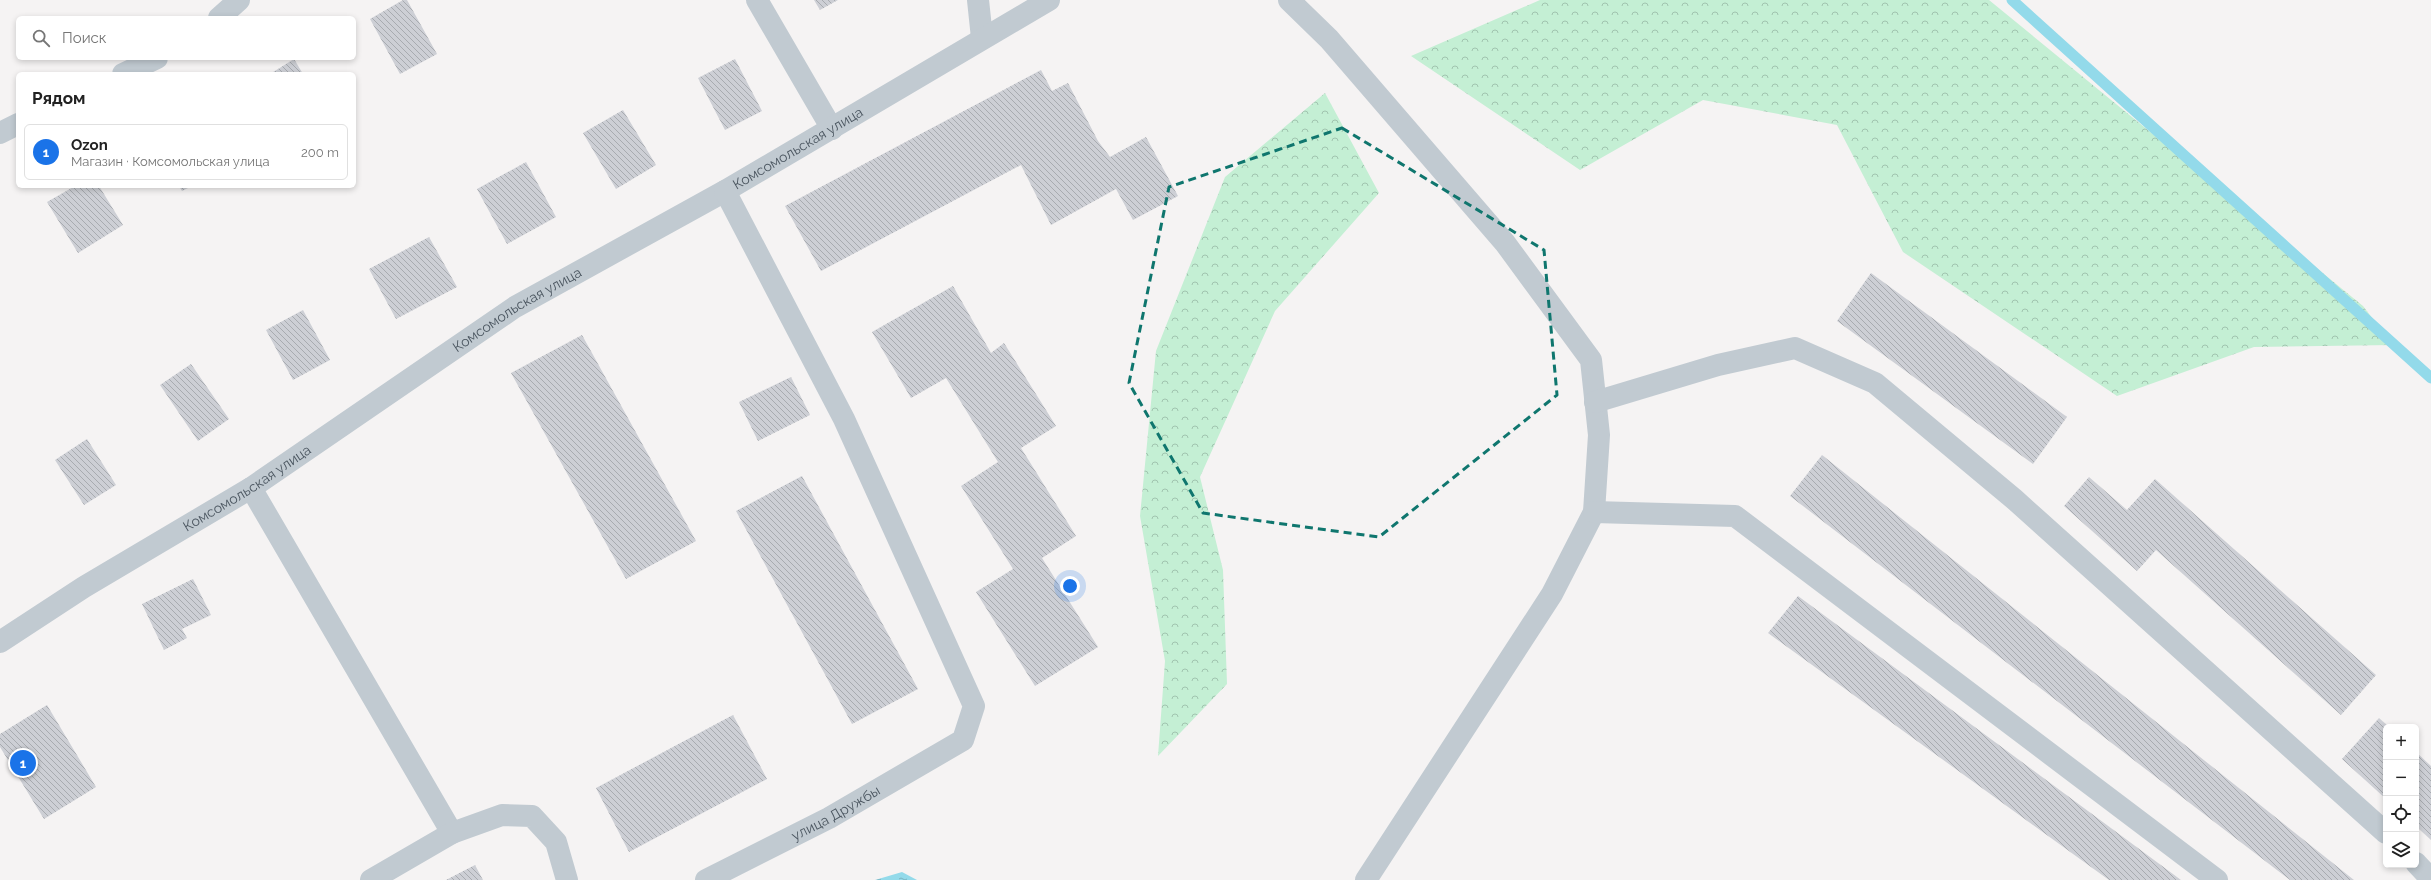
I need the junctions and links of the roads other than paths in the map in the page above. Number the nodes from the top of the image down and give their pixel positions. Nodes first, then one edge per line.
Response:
1 (239, 0) edge
2 (757, 0) edge
3 (978, 0) edge
4 (1049, 0) edge
5 (1289, 0) edge
6 (221, 16) edge
7 (982, 38) junction
8 (153, 60) edge
9 (127, 72) edge
10 (16, 125) edge
11 (832, 130) junction
12 (0, 133) edge
13 (725, 191) junction
14 (1595, 402) junction
15 (251, 488) junction
16 (1594, 512) junction
17 (0, 642) edge
18 (2385, 832) edge
19 (452, 833) junction
20 (2419, 865) edge
21 (2431, 879) edge
22 (371, 880) edge
23 (567, 880) edge
24 (706, 880) edge
25 (1366, 880) edge
26 (2217, 880) edge

1 - 6 street
2 - 11 street
3 - 7 street
4 - 7 street, Комсомольская улица
5 - 14 street
7 - 11 street, Комсомольская улица
8 - 9 street
10 - 12 street
11 - 13 street, Комсомольская улица
13 - 15 street, Комсомольская улица
13 - 24 street, улица Дружбы
14 - 16 street
14 - 18 street
15 - 17 street, Комсомольская улица
15 - 19 street
16 - 25 street
16 - 26 street
19 - 22 street
19 - 23 street
20 - 21 street

